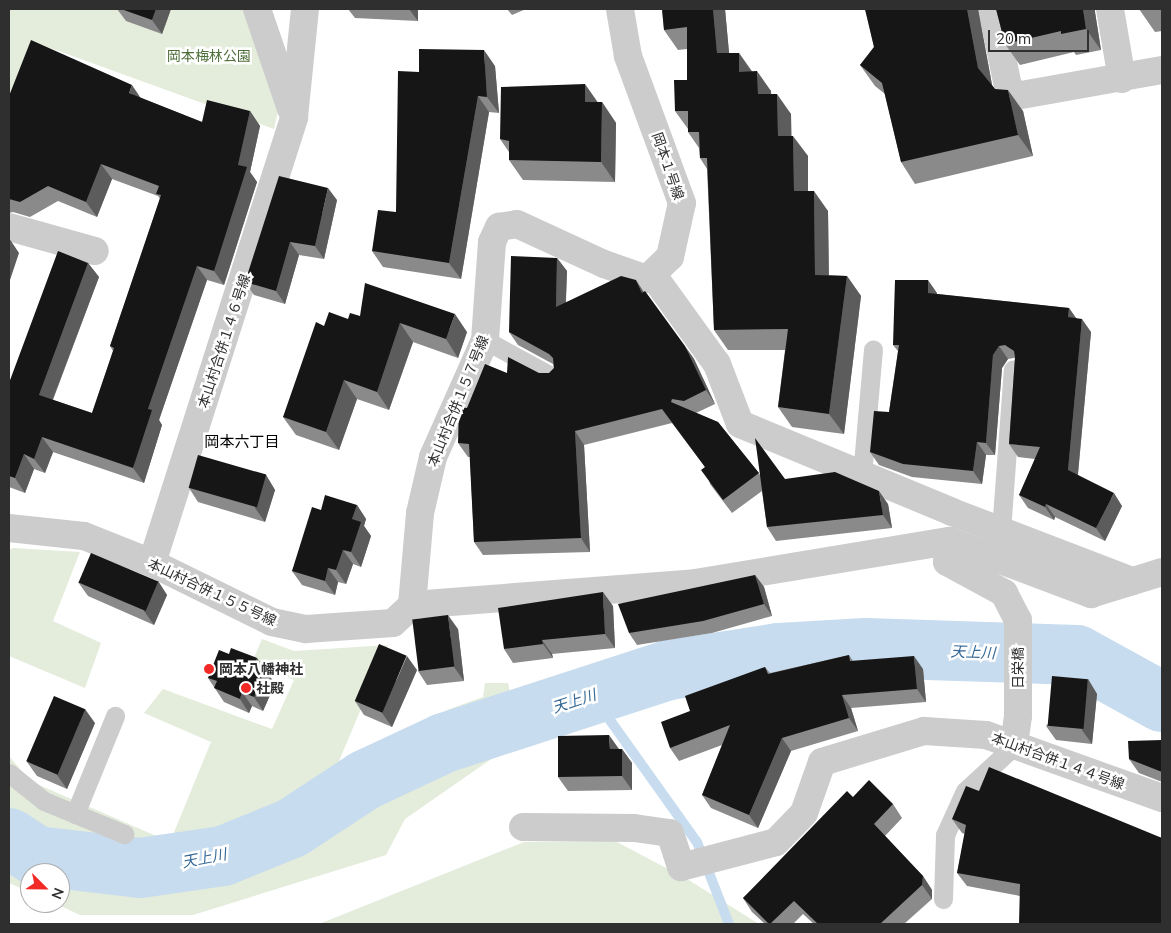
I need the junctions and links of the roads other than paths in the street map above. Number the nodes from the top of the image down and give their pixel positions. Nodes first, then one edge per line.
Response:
1 (257, 9) edge
2 (305, 9) edge
3 (620, 9) edge
4 (992, 9) edge
5 (1110, 9) edge
6 (1162, 70) edge
7 (1122, 79) junction
8 (294, 117) junction
9 (9, 227) edge
10 (95, 251) dead end
11 (652, 274) junction
12 (486, 340) junction
13 (873, 349) dead end
14 (1013, 369) edge
15 (553, 377) edge
16 (862, 475) junction
17 (9, 528) edge
18 (1000, 531) junction
19 (950, 541) junction
20 (152, 563) junction
21 (1162, 572) edge
22 (1132, 582) junction
23 (412, 605) junction
24 (115, 716) dead end
25 (1014, 746) junction
26 (9, 773) edge
27 (1162, 798) edge
28 (75, 814) junction
29 (523, 827) dead end
30 (124, 834) dead end
31 (943, 899) dead end

1 - 8 street
2 - 8 street, 本山村合併１４６号線
3 - 11 street, 岡本１号線
4 - 7 street
5 - 7 street
6 - 7 street
8 - 20 street, 本山村合併１４６号線
9 - 10 street
11 - 12 street, 本山村合併１５７号線
11 - 16 street
12 - 15 lane
12 - 23 street, 本山村合併１５７号線
13 - 16 lane
14 - 18 lane
16 - 18 street
17 - 20 street, 本山村合併１５５号線
18 - 22 street
19 - 22 street
19 - 23 street
19 - 25 street, 日栄橋
20 - 23 street, 本山村合併１５５号線
21 - 22 street
24 - 28 lane
25 - 27 street, 本山村合併１４４号線
25 - 29 street, 本山村合併１４４号線
25 - 31 lane
26 - 28 lane
28 - 30 lane

